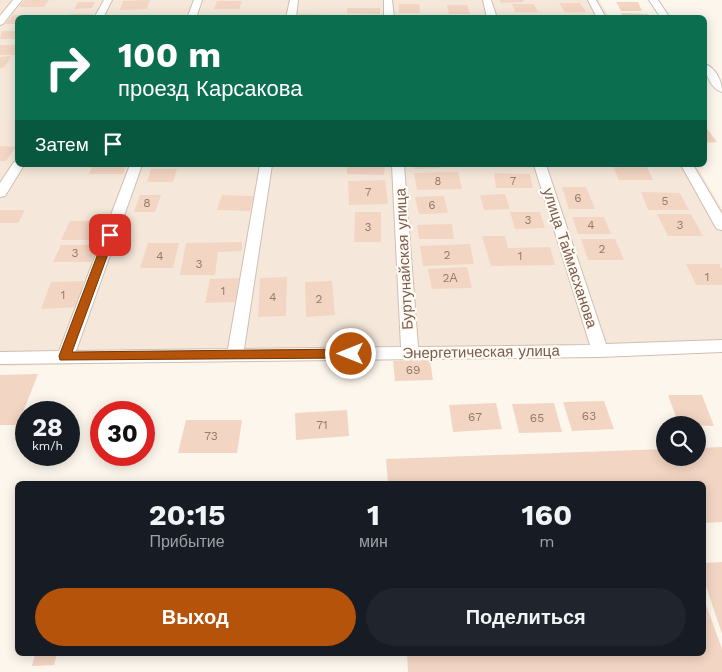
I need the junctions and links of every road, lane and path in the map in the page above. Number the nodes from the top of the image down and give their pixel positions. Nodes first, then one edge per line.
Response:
1 (18, 0) edge
2 (108, 0) edge
3 (198, 0) edge
4 (294, 0) edge
5 (388, 0) edge
6 (487, 0) edge
7 (592, 0) edge
8 (652, 0) edge
9 (100, 15) edge
10 (192, 15) edge
11 (292, 15) edge
12 (389, 15) edge
13 (491, 15) edge
14 (600, 15) edge
15 (664, 15) edge
16 (0, 22) edge
17 (707, 70) edge
18 (722, 89) edge
19 (17, 167) edge
20 (135, 167) edge
21 (266, 167) edge
22 (398, 167) edge
23 (541, 167) edge
24 (688, 167) edge
25 (0, 192) edge
26 (722, 226) edge
27 (722, 346) edge
28 (600, 351) junction
29 (410, 353) junction
30 (235, 355) junction
31 (65, 356) junction
32 (0, 358) edge

1 - 16 street
2 - 9 street
3 - 10 street
4 - 11 street
5 - 12 street
6 - 13 street
7 - 14 street
8 - 15 street
17 - 18 street
19 - 25 street
20 - 31 street
21 - 30 street
22 - 29 street, Буртунайская улица
23 - 28 street, улица Таймасханова
24 - 26 street
27 - 28 street, Энергетическая улица
28 - 29 street, Энергетическая улица
29 - 30 street, Энергетическая улица
30 - 31 street, Энергетическая улица
31 - 32 street, Энергетическая улица

